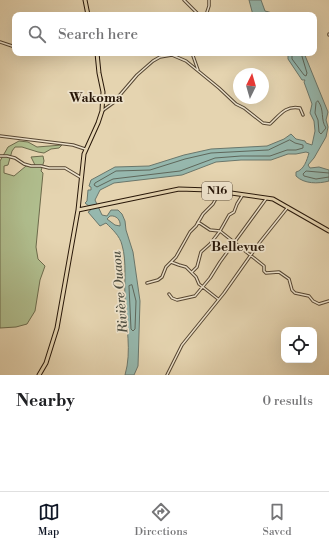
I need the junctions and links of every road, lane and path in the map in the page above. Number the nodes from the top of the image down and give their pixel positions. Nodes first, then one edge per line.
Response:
1 (85, 0) edge
2 (184, 0) edge
3 (209, 0) edge
4 (87, 12) edge
5 (196, 12) edge
6 (207, 12) edge
7 (0, 42) edge
8 (12, 47) edge
9 (97, 56) edge
10 (163, 56) edge
11 (175, 56) edge
12 (193, 56) edge
13 (198, 71) junction
14 (102, 111) junction
15 (303, 115) dead end
16 (0, 136) edge
17 (85, 149) junction
18 (0, 156) edge
19 (82, 178) junction
20 (223, 191) junction
21 (243, 194) junction
22 (267, 198) junction
23 (288, 207) junction
24 (78, 210) junction
25 (198, 222) junction
26 (220, 231) junction
27 (329, 231) edge
28 (235, 242) junction
29 (251, 255) junction
30 (171, 262) junction
31 (192, 272) junction
32 (147, 283) dead end
33 (204, 287) junction
34 (169, 294) dead end
35 (218, 299) junction
36 (329, 301) edge
37 (39, 375) edge
38 (167, 375) edge

1 - 4 main road
2 - 5 street
3 - 6 street
7 - 8 street
9 - 14 main road
10 - 14 street
11 - 13 street
12 - 13 street
13 - 15 street
14 - 17 main road
16 - 17 street
17 - 19 main road
18 - 19 street
19 - 24 main road
20 - 21 main road, N16
20 - 24 main road, N16
20 - 25 street
21 - 22 main road, N16
21 - 26 street
22 - 23 main road, N16
22 - 28 street
23 - 27 main road, N16
23 - 29 street
24 - 37 main road
25 - 26 street
25 - 30 street
26 - 28 street
26 - 31 street
28 - 29 street
28 - 33 street
29 - 35 street
29 - 36 street
30 - 31 street
30 - 32 street
31 - 33 street
33 - 34 street
33 - 35 street
35 - 38 street

